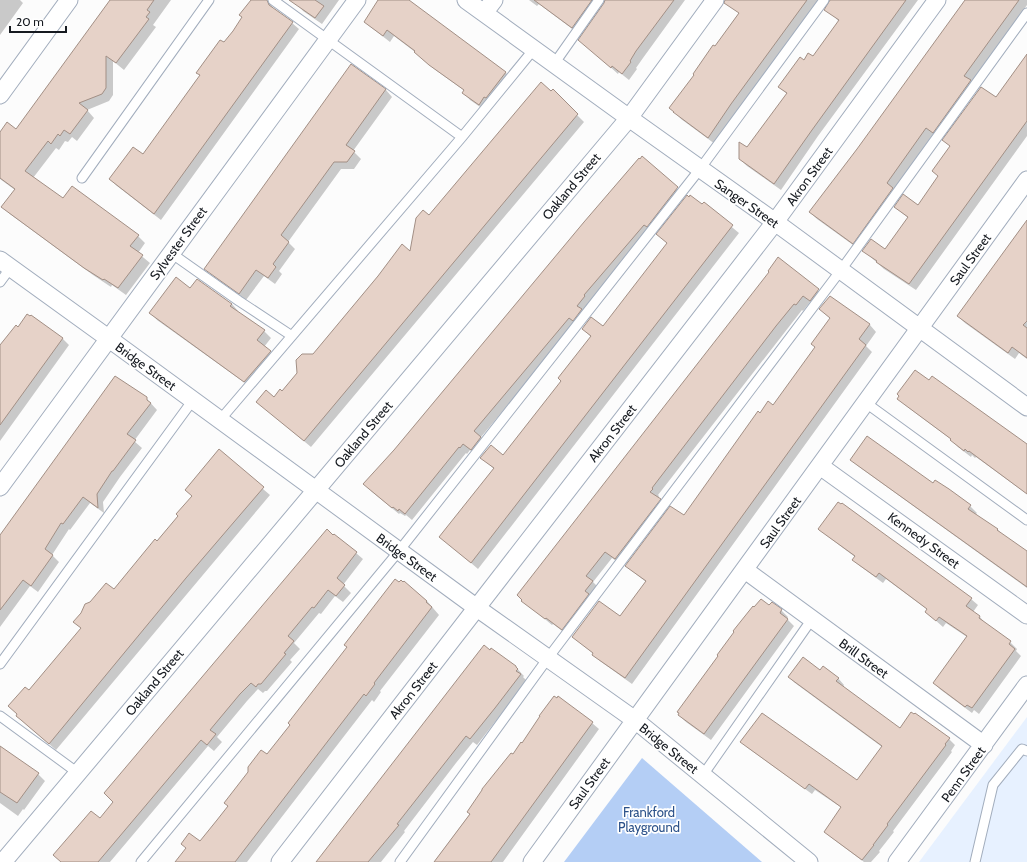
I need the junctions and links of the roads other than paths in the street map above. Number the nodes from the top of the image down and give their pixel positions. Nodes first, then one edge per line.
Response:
1 (209, 0) edge
2 (273, 0) edge
3 (357, 0) edge
4 (466, 0) edge
5 (599, 0) edge
6 (715, 0) edge
7 (824, 0) edge
8 (937, 0) edge
9 (62, 3) edge
10 (489, 6) edge
11 (1027, 13) edge
12 (327, 41) junction
13 (534, 49) junction
14 (554, 64) junction
15 (0, 95) edge
16 (629, 118) junction
17 (462, 138) junction
18 (700, 169) junction
19 (82, 178) dead end
20 (1027, 180) edge
21 (775, 222) junction
22 (171, 253) junction
23 (5, 264) edge
24 (841, 270) junction
25 (0, 282) edge
26 (920, 328) junction
27 (292, 336) junction
28 (108, 338) junction
29 (193, 400) junction
30 (866, 403) junction
31 (1027, 407) edge
32 (220, 420) junction
33 (820, 466) junction
34 (0, 487) edge
35 (315, 490) junction
36 (1027, 520) edge
37 (399, 551) junction
38 (745, 570) junction
39 (477, 608) junction
40 (1027, 615) edge
41 (812, 619) junction
42 (548, 658) junction
43 (0, 664) edge
44 (1027, 685) edge
45 (0, 716) edge
46 (636, 720) junction
47 (984, 745) junction
48 (1027, 751) edge
49 (78, 773) junction
50 (703, 775) junction
51 (5, 859) edge
52 (141, 862) edge
53 (280, 862) edge
54 (400, 862) edge
55 (532, 862) edge
56 (809, 862) edge
57 (897, 862) edge
58 (975, 862) edge

1 - 19 lane
2 - 12 lane
3 - 12 street, Sylvester Street
4 - 10 street, Sanger Street
5 - 14 lane
6 - 16 street, Oakland Street
7 - 18 lane
8 - 21 street, Akron Street
9 - 15 street
10 - 13 street, Sanger Street
11 - 24 lane
12 - 17 lane
12 - 22 street, Sylvester Street
13 - 14 street, Sanger Street
13 - 17 lane
14 - 16 street, Sanger Street
16 - 18 street, Sanger Street
16 - 35 street, Oakland Street
17 - 27 lane
18 - 21 street, Sanger Street
18 - 37 lane
20 - 26 street, Saul Street
21 - 24 street, Sanger Street
21 - 39 street, Akron Street
22 - 27 lane
22 - 28 street, Sylvester Street
23 - 25 lane
23 - 28 street, Bridge Street
24 - 26 street, Sanger Street
24 - 42 lane
26 - 30 street, Saul Street
26 - 31 street, Sanger Street
27 - 32 lane
28 - 29 street, Bridge Street
28 - 34 street, Sylvester Street
29 - 32 street, Bridge Street
29 - 43 lane
30 - 33 street, Saul Street
30 - 36 lane
32 - 35 street, Bridge Street
33 - 38 street, Saul Street
33 - 40 street, Kennedy Street
35 - 37 street, Bridge Street
35 - 49 street, Oakland Street
37 - 39 street, Bridge Street
37 - 52 lane
38 - 41 street, Brill Street
38 - 46 street, Saul Street
39 - 42 street, Bridge Street
39 - 53 street, Akron Street
41 - 47 street, Brill Street
41 - 50 lane
42 - 46 street, Bridge Street
42 - 54 lane
44 - 47 street, Penn Street
45 - 49 lane
46 - 50 street, Bridge Street
46 - 55 street, Saul Street
47 - 57 street, Penn Street
48 - 58 lane
49 - 51 street, Oakland Street
50 - 56 street, Bridge Street

